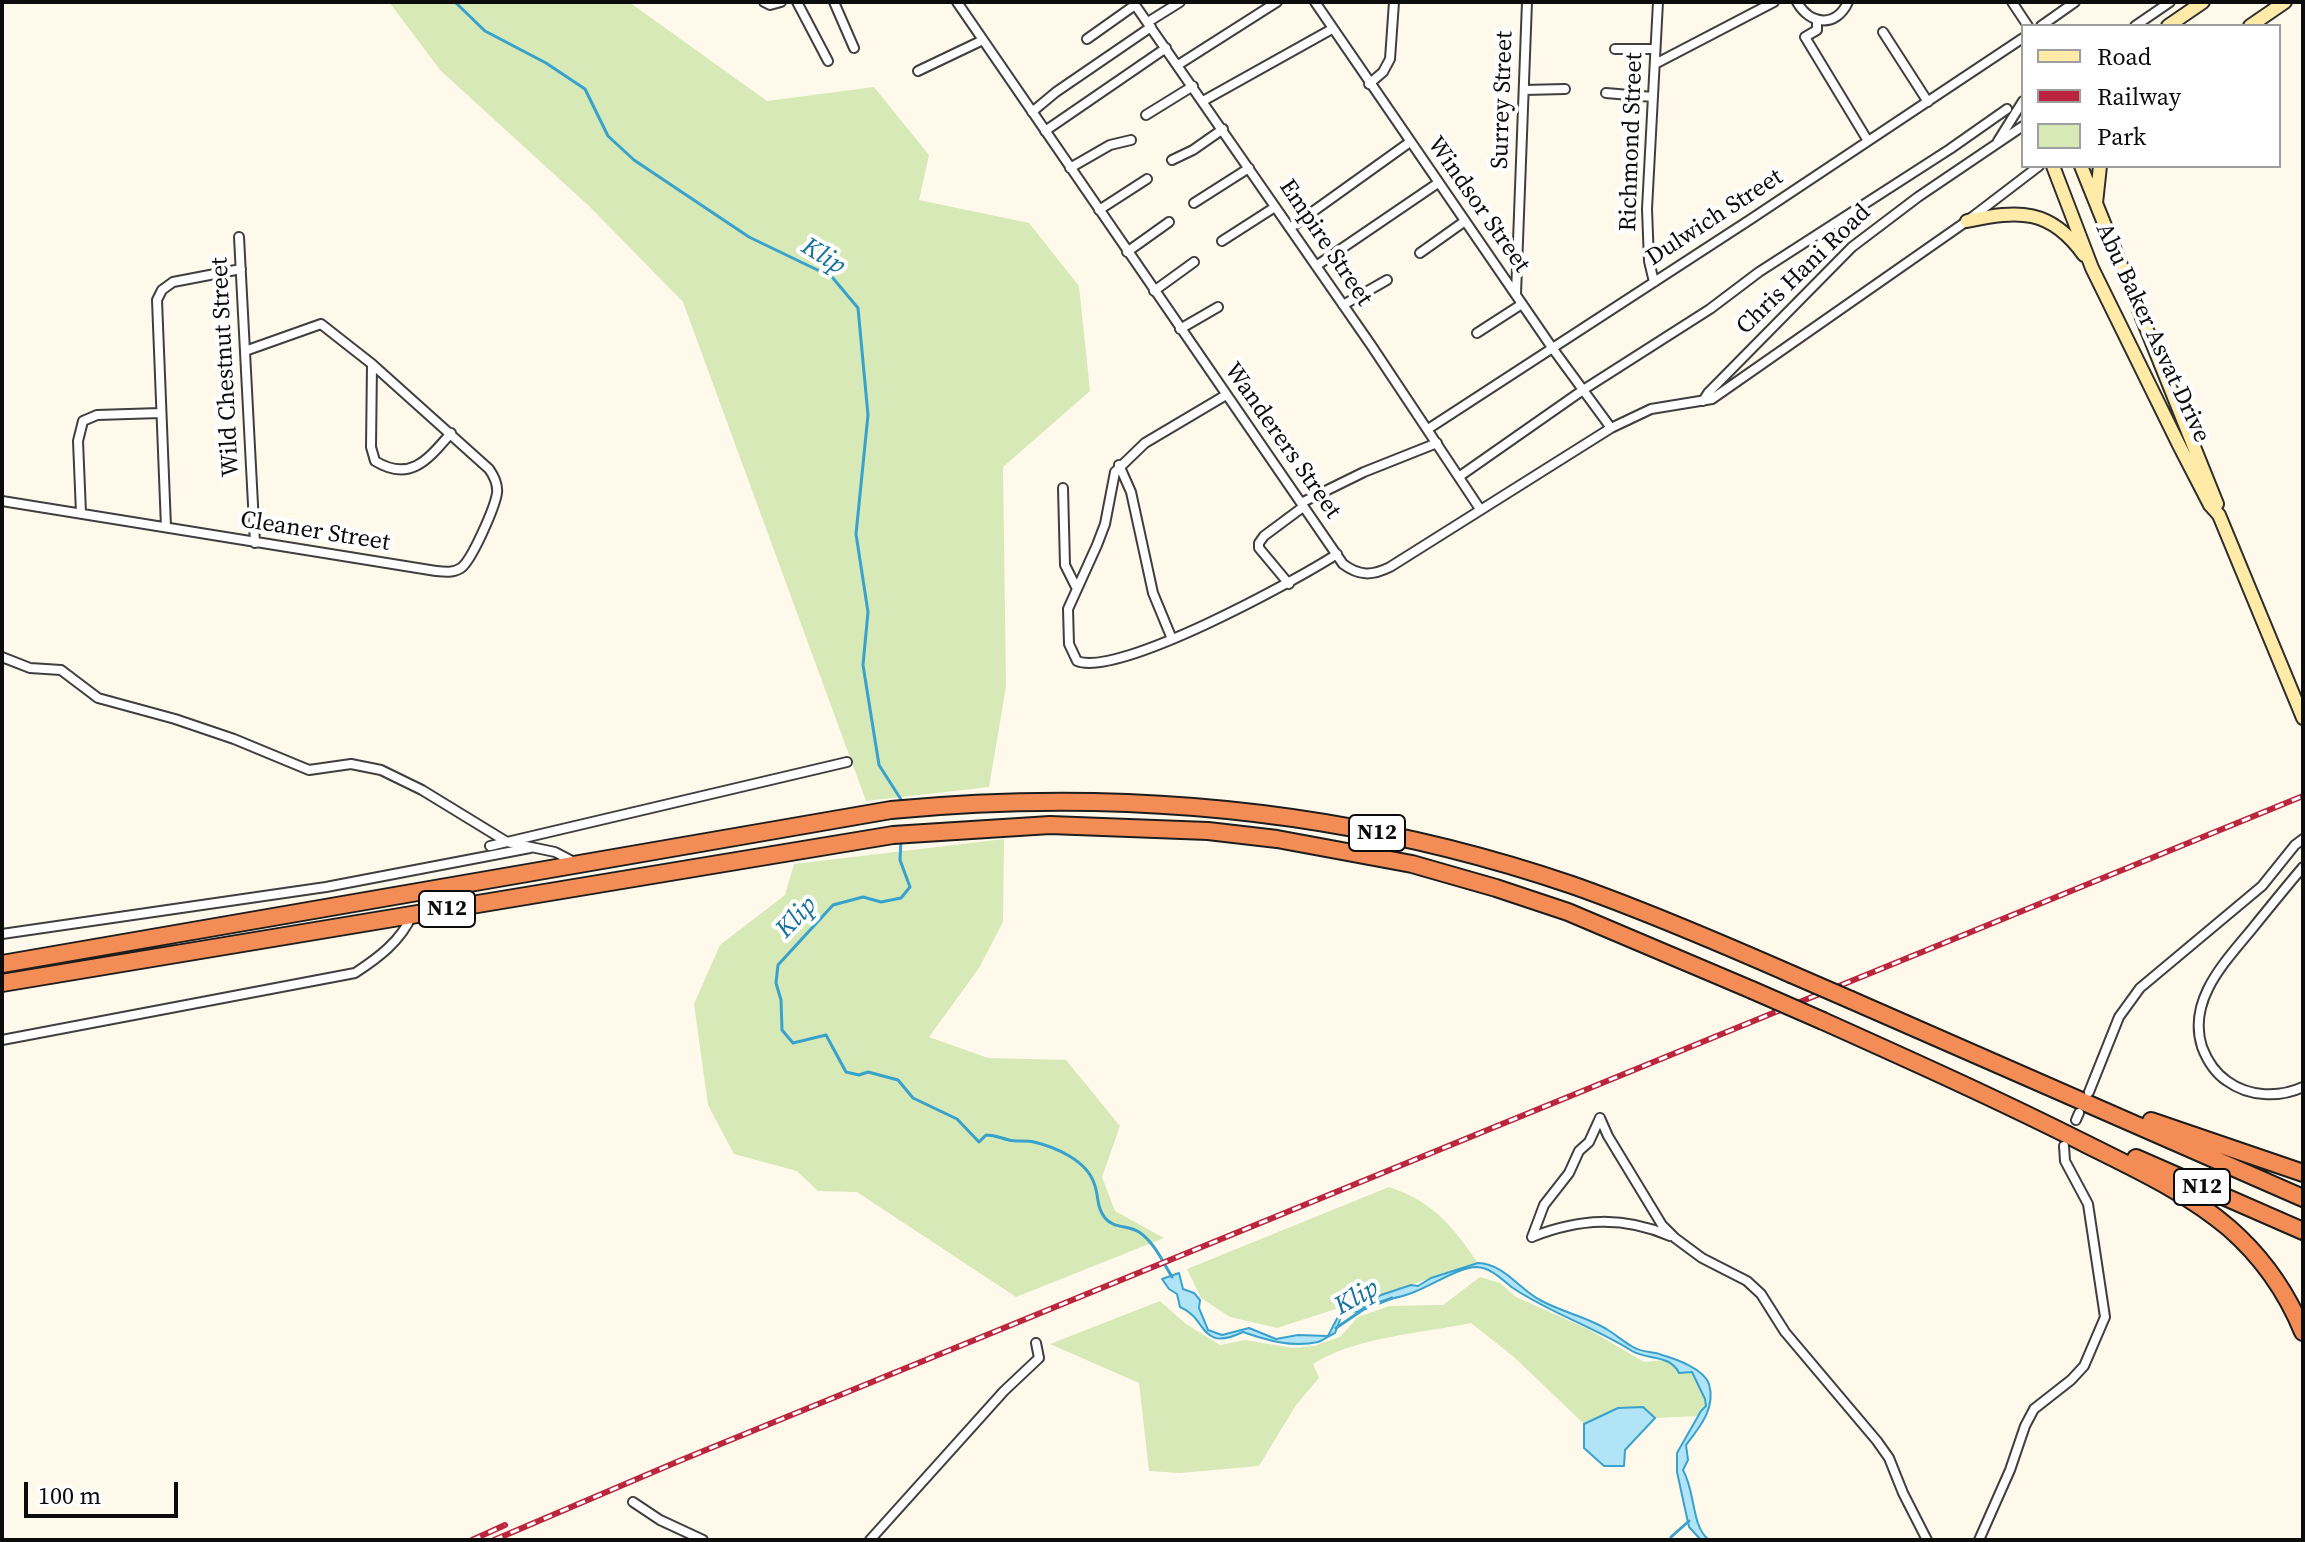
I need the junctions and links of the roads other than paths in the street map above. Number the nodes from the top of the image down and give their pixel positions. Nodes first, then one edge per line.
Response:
1 (764, 2) edge
2 (781, 2) edge
3 (797, 2) edge
4 (834, 2) edge
5 (957, 2) edge
6 (1180, 2) edge
7 (1277, 2) edge
8 (1315, 2) edge
9 (1394, 2) edge
10 (1527, 2) edge
11 (1658, 2) edge
12 (1774, 2) edge
13 (1797, 2) edge
14 (1848, 2) edge
15 (2012, 2) edge
16 (2075, 2) edge
17 (2170, 2) edge
18 (2203, 2) edge
19 (2285, 2) edge
20 (1134, 4) edge
21 (1817, 22) junction
22 (2025, 24) edge
23 (2044, 24) edge
24 (2138, 24) edge
25 (2171, 24) edge
26 (2253, 24) edge
27 (1149, 25) junction
28 (1332, 29) junction
29 (1883, 32) dead end
30 (1087, 39) dead end
31 (2021, 39) edge
32 (983, 40) junction
33 (854, 48) dead end
34 (1166, 48) junction
35 (1615, 49) dead end
36 (1655, 49) junction
37 (828, 61) dead end
38 (1655, 64) junction
39 (1178, 65) junction
40 (918, 71) dead end
41 (1369, 84) junction
42 (1193, 86) junction
43 (1565, 89) dead end
44 (1524, 90) junction
45 (1606, 93) dead end
46 (1653, 97) junction
47 (1203, 101) junction
48 (1928, 102) junction
49 (2021, 104) edge
50 (2007, 109) dead end
51 (1032, 112) junction
52 (1146, 115) dead end
53 (2021, 127) edge
54 (1223, 129) junction
55 (1045, 131) junction
56 (1131, 140) dead end
57 (1868, 141) junction
58 (1410, 142) junction
59 (1995, 145) junction
60 (1172, 160) dead end
61 (1070, 168) junction
62 (1249, 168) junction
63 (2036, 168) edge
64 (2054, 168) edge
65 (2082, 168) edge
66 (2100, 168) edge
67 (1147, 179) dead end
68 (1438, 183) junction
69 (1194, 203) dead end
70 (2096, 204) junction
71 (1275, 207) junction
72 (1099, 210) junction
73 (1465, 221) junction
74 (1967, 221) junction
75 (1169, 222) dead end
76 (1290, 228) junction
77 (239, 237) dead end
78 (1222, 241) dead end
79 (1127, 252) junction
80 (1420, 253) dead end
81 (1194, 262) dead end
82 (1316, 266) junction
83 (2092, 268) junction
84 (241, 269) junction
85 (1387, 280) dead end
86 (1654, 282) junction
87 (1154, 291) junction
88 (1516, 295) junction
89 (1522, 304) junction
90 (1343, 305) junction
91 (1218, 307) dead end
92 (1180, 329) junction
93 (1477, 333) dead end
94 (1553, 349) junction
95 (245, 351) junction
96 (372, 364) junction
97 (1583, 390) junction
98 (1226, 395) junction
99 (1703, 401) junction
100 (160, 413) junction
101 (1611, 428) junction
102 (1428, 429) junction
103 (451, 433) junction
104 (1437, 443) junction
105 (1119, 465) junction
106 (1460, 476) junction
107 (1063, 488) dead end
108 (2, 501) edge
109 (1302, 505) junction
110 (1480, 509) junction
111 (81, 513) junction
112 (2219, 515) junction
113 (166, 527) junction
114 (255, 543) junction
115 (1337, 554) junction
116 (1289, 584) junction
117 (1076, 587) junction
118 (1172, 639) junction
119 (2, 657) edge
120 (2303, 718) edge
121 (847, 762) dead end
122 (2303, 839) edge
123 (507, 842) junction
124 (490, 846) dead end
125 (533, 847) junction
126 (576, 864) junction
127 (2303, 867) edge
128 (412, 915) junction
129 (2, 934) edge
130 (2, 964) edge
131 (2, 983) edge
132 (2, 1040) edge
133 (2014, 1072) junction
134 (2303, 1087) edge
135 (2089, 1092) dead end
136 (1991, 1097) junction
137 (2064, 1146) dead end
138 (2303, 1173) edge
139 (2303, 1198) edge
140 (2303, 1231) edge
141 (1675, 1238) junction
142 (2303, 1332) edge
143 (1036, 1343) dead end
144 (633, 1502) dead end
145 (703, 1540) edge
146 (870, 1540) edge
147 (1927, 1540) edge
148 (1979, 1540) edge

1 - 2 street
3 - 37 street
4 - 33 street
5 - 32 street, Wanderers Street
6 - 27 street
7 - 39 street
8 - 28 street, Windsor Street
9 - 41 street
10 - 44 street, Surrey Street
11 - 36 street, Richmond Street
12 - 38 street
13 - 21 street
14 - 21 street
15 - 22 street
16 - 23 street
17 - 24 street
18 - 25 main road
19 - 26 main road
20 - 27 street, Empire Street
20 - 30 street
21 - 57 street
27 - 34 street, Empire Street
27 - 51 street
28 - 41 street, Windsor Street
28 - 47 street
29 - 48 street
31 - 48 street, Dulwich Street
32 - 40 street
32 - 51 street, Wanderers Street
34 - 39 street, Empire Street
34 - 55 street
35 - 36 street
36 - 38 street, Richmond Street
38 - 46 street, Richmond Street
39 - 42 street, Empire Street
41 - 58 street, Windsor Street
42 - 47 street, Empire Street
42 - 52 street
43 - 44 street
44 - 88 street, Surrey Street
45 - 46 street
46 - 86 street, Richmond Street
47 - 54 street, Empire Street
48 - 57 street, Dulwich Street
49 - 59 street
50 - 97 street
51 - 55 street, Wanderers Street
53 - 59 street, Chris Hani Road
54 - 60 street
54 - 62 street, Empire Street
55 - 61 street, Wanderers Street
56 - 61 street
57 - 86 street, Dulwich Street
58 - 68 street, Windsor Street
58 - 76 street
59 - 99 street, Chris Hani Road
61 - 72 street, Wanderers Street
62 - 69 street
62 - 71 street, Empire Street
63 - 74 street
64 - 83 main road, Abu Baker Asvat Drive
65 - 70 main road, Abu Baker Asvat Drive
66 - 70 main road
67 - 72 street
68 - 73 street, Windsor Street
68 - 82 street
70 - 112 main road, Abu Baker Asvat Drive
71 - 76 street, Empire Street
71 - 78 street
72 - 79 street, Wanderers Street
73 - 80 street
73 - 88 street, Windsor Street
74 - 83 main road
74 - 99 street
75 - 79 street
76 - 82 street, Empire Street
77 - 84 street, Wild Chestnut Street
79 - 87 street, Wanderers Street
81 - 87 street
82 - 90 street, Empire Street
83 - 112 main road, Abu Baker Asvat Drive
84 - 95 street, Wild Chestnut Street
84 - 100 street
85 - 90 street
86 - 94 street, Dulwich Street
87 - 92 street, Wanderers Street
88 - 89 street, Windsor Street
89 - 93 street
89 - 94 street, Windsor Street
90 - 102 street, Empire Street
91 - 92 street
92 - 98 street, Wanderers Street
94 - 97 street, Windsor Street
94 - 102 street, Dulwich Street
95 - 96 street, Cleaner Street
95 - 114 street, Wild Chestnut Street
96 - 103 street, Cleaner Street
96 - 103 street
97 - 101 street, Windsor Street
97 - 106 street
98 - 105 street
98 - 109 street, Wanderers Street
99 - 101 street, Wanderers Street
100 - 111 street
100 - 113 street
101 - 110 street, Wanderers Street
102 - 104 street, Empire Street
103 - 114 street, Cleaner Street
104 - 106 street, Empire Street
104 - 109 street
105 - 117 street
105 - 118 street
106 - 110 street, Empire Street
107 - 117 street
108 - 111 street, Cleaner Street
109 - 115 street, Wanderers Street
109 - 116 street
110 - 115 street, Wanderers Street
111 - 113 street, Cleaner Street
112 - 120 main road, Abu Baker Asvat Drive
113 - 114 street, Cleaner Street
115 - 116 street
116 - 118 street
117 - 118 street
119 - 123 street
121 - 123 street
122 - 135 street
123 - 124 street
123 - 125 street
125 - 126 street
125 - 129 street
126 - 130 highway, N12
126 - 133 highway, N12, bridge
127 - 134 street
128 - 131 highway, N12
128 - 132 street
128 - 136 highway, N12, bridge
133 - 138 highway
133 - 139 highway, N12
136 - 140 highway, N12
136 - 142 highway
137 - 148 street
141 - 141 street
141 - 147 street
143 - 146 street
144 - 145 street

